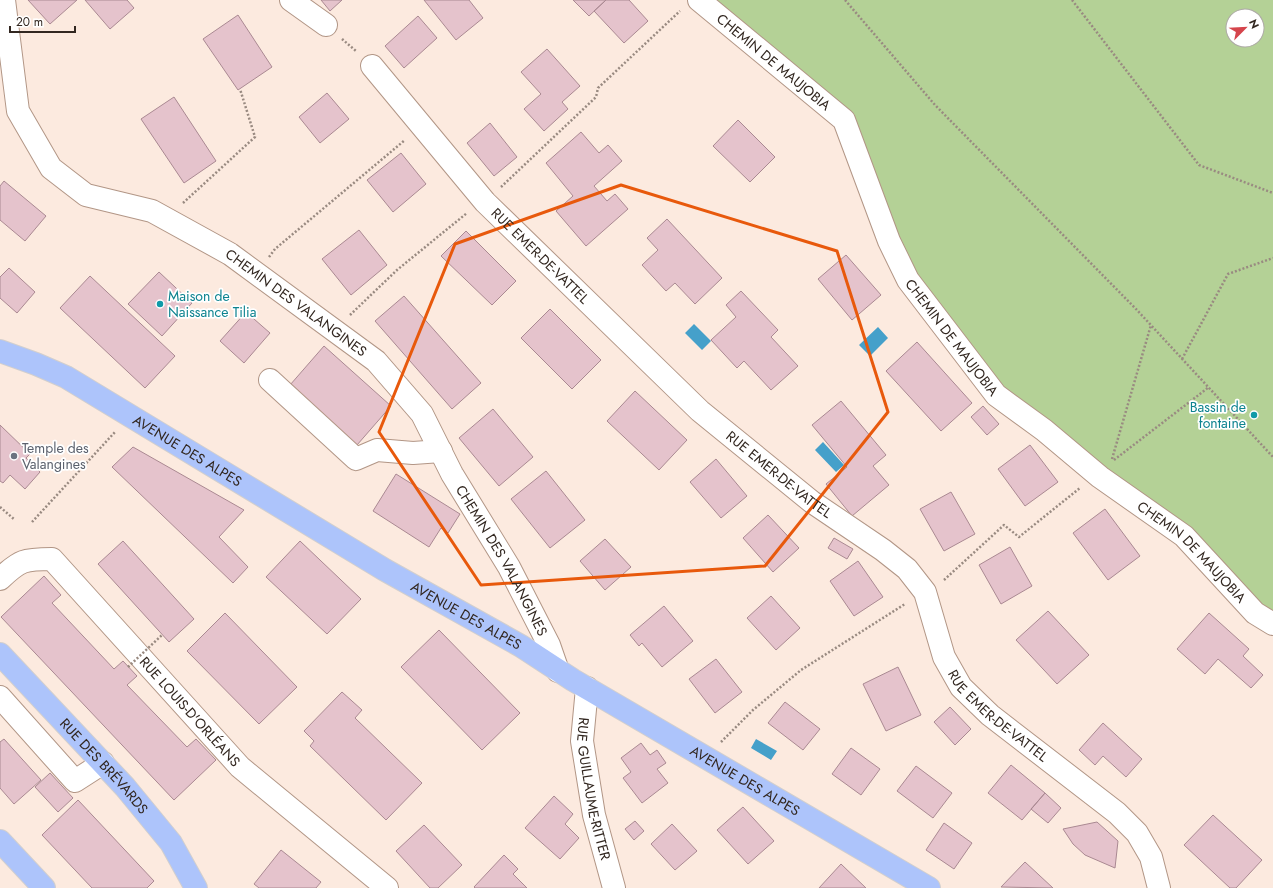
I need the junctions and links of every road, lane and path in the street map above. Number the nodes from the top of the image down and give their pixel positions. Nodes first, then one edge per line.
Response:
1 (4, 0) edge
2 (291, 0) edge
3 (845, 0) edge
4 (1072, 0) edge
5 (692, 3) edge
6 (326, 25) joint
7 (372, 66) joint
8 (240, 88) dead end
9 (422, 126) junction
10 (1273, 193) edge
11 (485, 202) junction
12 (180, 205) dead end
13 (275, 249) dead end
14 (1273, 258) edge
15 (1151, 325) junction
16 (334, 330) junction
17 (0, 351) edge
18 (1182, 359) junction
19 (270, 380) dead end
20 (1209, 387) junction
21 (119, 428) dead end
22 (441, 451) junction
23 (1273, 457) edge
24 (1085, 484) dead end
25 (0, 507) edge
26 (15, 520) dead end
27 (32, 522) dead end
28 (0, 579) edge
29 (925, 592) junction
30 (908, 608) dead end
31 (1273, 624) edge
32 (162, 635) dead end
33 (0, 654) edge
34 (128, 667) dead end
35 (558, 671) junction
36 (587, 688) junction
37 (0, 697) edge
38 (704, 758) junction
39 (103, 763) junction
40 (0, 841) edge
41 (44, 888) edge
42 (196, 888) edge
43 (387, 888) edge
44 (614, 888) edge
45 (929, 888) edge
46 (1159, 888) edge

1 - 16 street, CHEMIN DES VALANGINES
2 - 6 street
3 - 15 path
4 - 10 path
5 - 11 path
5 - 31 street, CHEMIN DE MAUJOBIA
6 - 7 path
7 - 9 street, RUE EMER-DE-VATTEL
8 - 12 path
9 - 11 street, RUE EMER-DE-VATTEL
9 - 13 path
11 - 16 path
11 - 29 street, RUE EMER-DE-VATTEL
14 - 18 path
15 - 18 path
15 - 20 path
16 - 22 street, CHEMIN DES VALANGINES
17 - 35 main road, AVENUE DES ALPES
18 - 20 path
19 - 22 street
20 - 23 path
21 - 27 path
22 - 35 street, CHEMIN DES VALANGINES
24 - 29 path
25 - 26 path
28 - 43 street, RUE LOUIS-D'ORLÉANS
29 - 46 street, RUE EMER-DE-VATTEL
30 - 38 path
32 - 34 path, bridge
33 - 39 main road, RUE DES BRÉVARDS
35 - 36 main road, AVENUE DES ALPES
36 - 38 main road, AVENUE DES ALPES
36 - 44 street, RUE GUILLAUME-RITTER
37 - 39 street
38 - 45 main road, AVENUE DES ALPES
39 - 42 main road, RUE DES BRÉVARDS
40 - 41 main road

